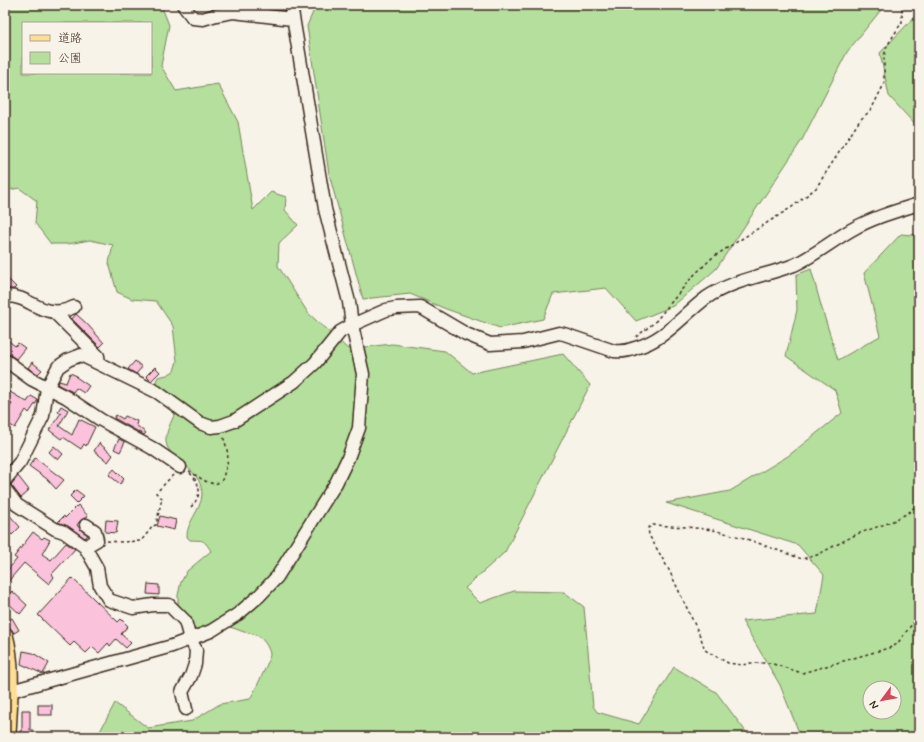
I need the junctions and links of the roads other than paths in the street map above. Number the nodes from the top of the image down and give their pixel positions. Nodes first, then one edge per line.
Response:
1 (183, 5) edge
2 (291, 5) edge
3 (292, 19) junction
4 (919, 204) edge
5 (5, 296) edge
6 (74, 307) dead end
7 (52, 312) junction
8 (352, 325) junction
9 (5, 360) edge
10 (99, 363) junction
11 (47, 388) junction
12 (184, 469) road end
13 (5, 480) edge
14 (5, 488) edge
15 (86, 525) dead end
16 (85, 548) junction
17 (5, 635) edge
18 (190, 639) junction
19 (8, 692) edge
20 (186, 709) dead end
21 (7, 736) edge

1 - 3 street
2 - 3 street
3 - 8 street
4 - 8 street
5 - 7 street
6 - 7 street
7 - 10 street
8 - 10 street
8 - 18 street
9 - 11 street
10 - 11 street
11 - 12 street
11 - 13 street
14 - 16 street
15 - 16 street
16 - 18 street
17 - 19 main road
18 - 19 street
18 - 20 street
19 - 21 main road

